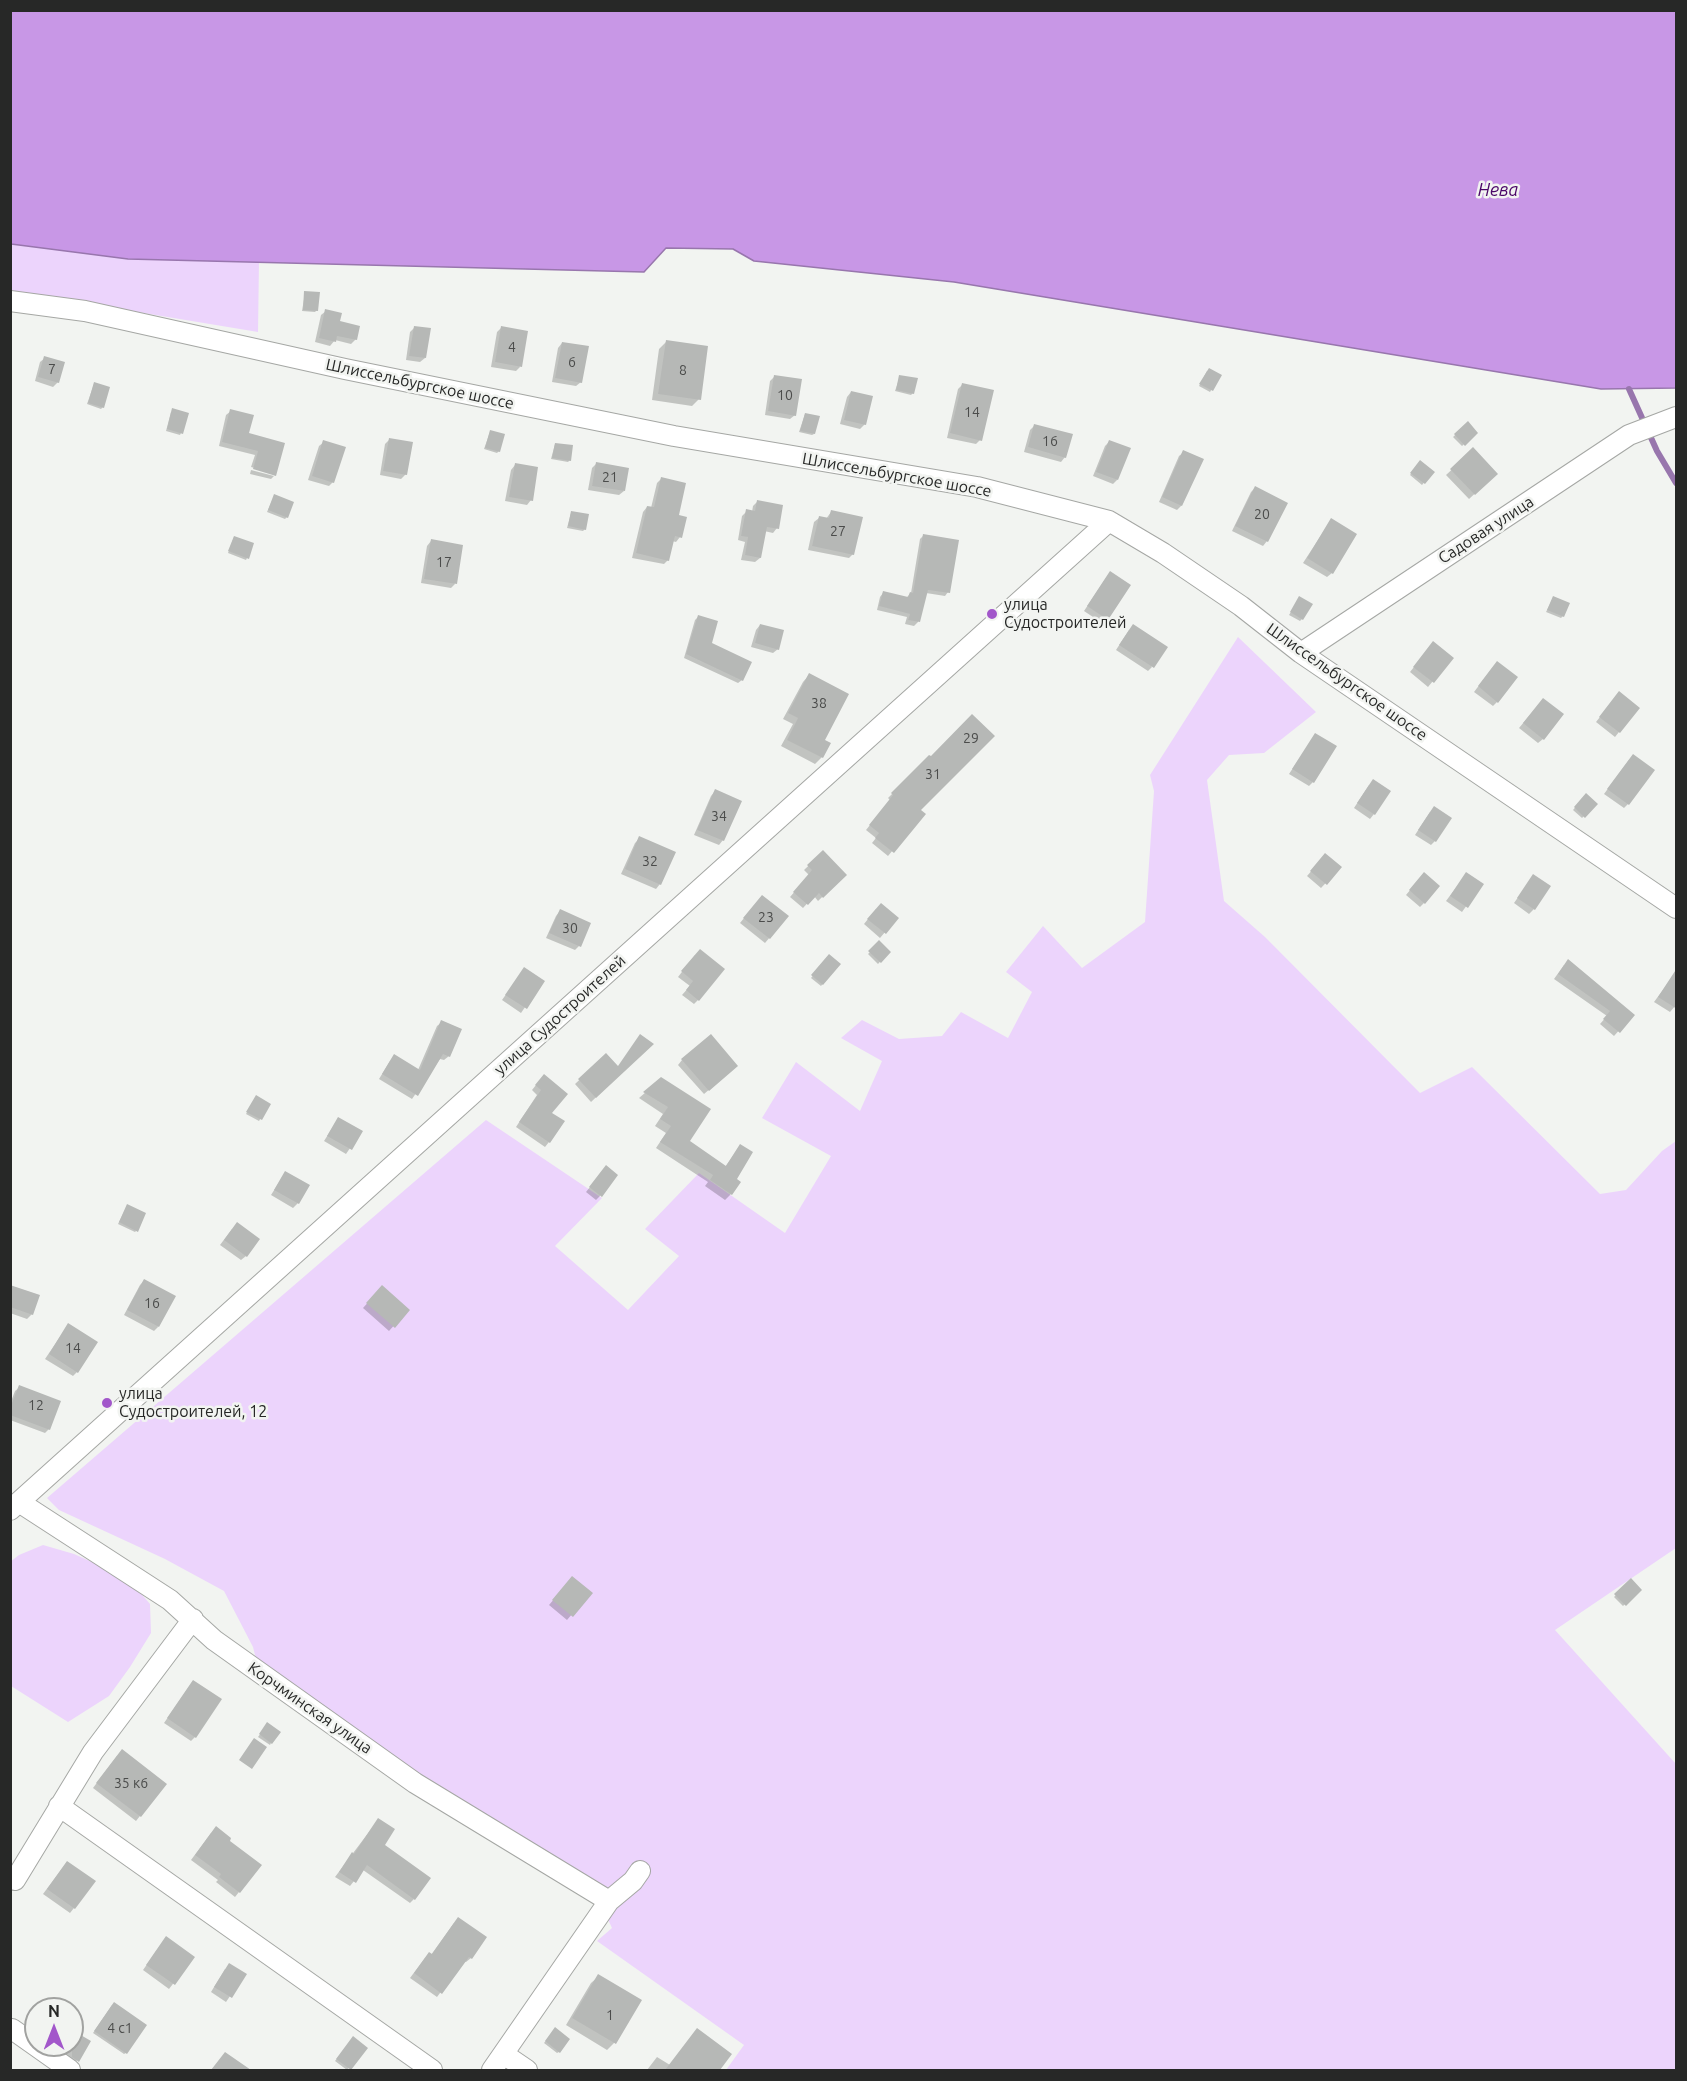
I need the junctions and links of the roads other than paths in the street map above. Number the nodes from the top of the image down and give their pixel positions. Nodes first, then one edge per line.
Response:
1 (10, 301) edge
2 (1670, 419) edge
3 (1109, 522) junction
4 (1301, 653) junction
5 (1677, 908) edge
6 (15, 1506) edge
7 (192, 1619) junction
8 (59, 1806) junction
9 (640, 1871) dead end
10 (15, 1880) dead end
11 (609, 1901) junction
12 (12, 2029) dead end
13 (505, 2055) junction
14 (70, 2070) edge
15 (432, 2070) edge
16 (492, 2070) edge
17 (527, 2070) edge

1 - 3 street, Шлиссельбургское шоссе
2 - 4 street, Садовая улица
3 - 4 street, Шлиссельбургское шоссе
3 - 6 street, улица Судостроителей
4 - 5 street, Шлиссельбургское шоссе
6 - 7 street, Корчминская улица
7 - 8 street
7 - 11 street, Корчминская улица
8 - 10 street
8 - 15 street
9 - 11 street
11 - 13 street
12 - 14 street
13 - 16 street
13 - 17 street

